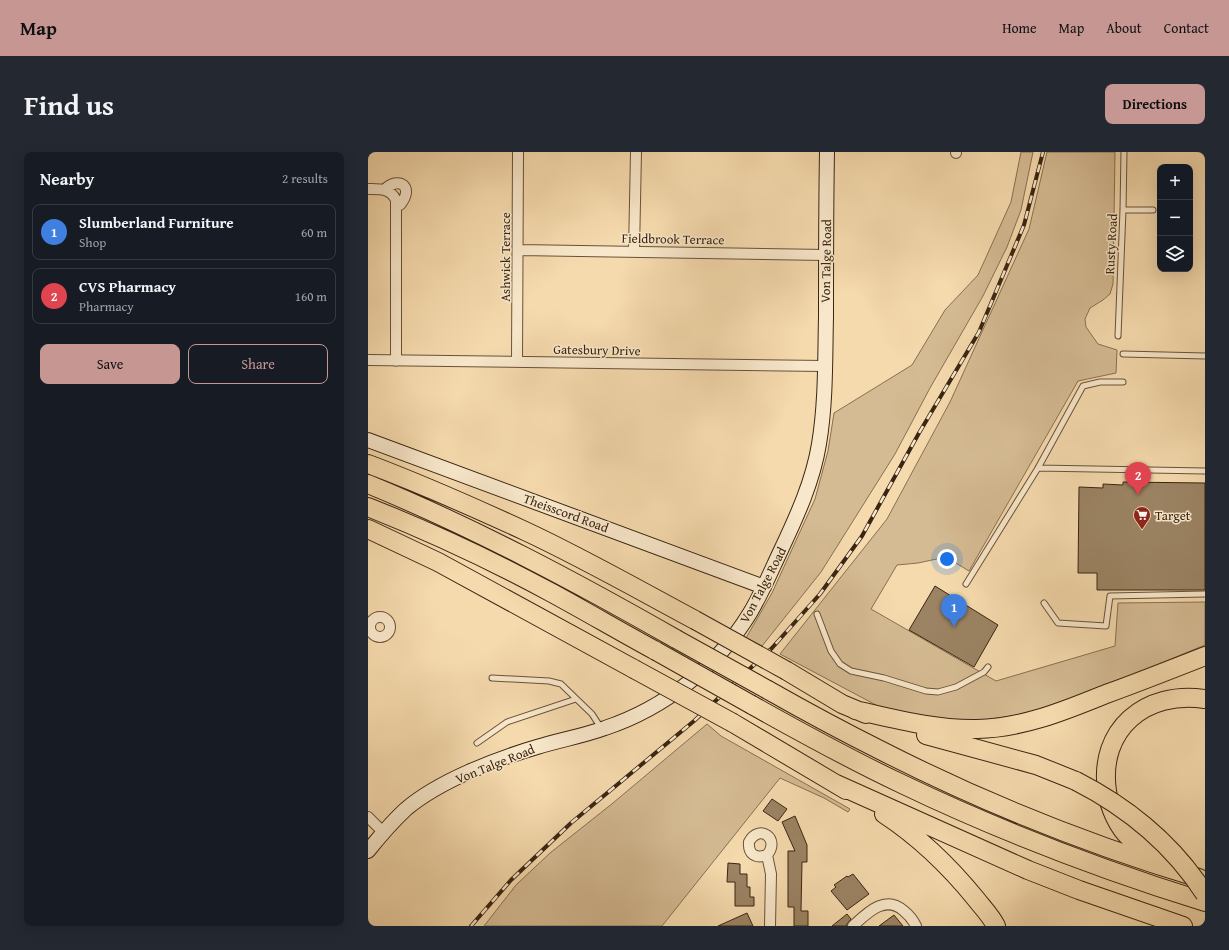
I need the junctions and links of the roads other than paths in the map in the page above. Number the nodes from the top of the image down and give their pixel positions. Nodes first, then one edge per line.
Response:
1 (518, 152) edge
2 (636, 152) edge
3 (827, 152) edge
4 (1124, 152) edge
5 (368, 188) edge
6 (384, 190) junction
7 (397, 205) junction
8 (1123, 210) junction
9 (1153, 210) dead end
10 (519, 250) junction
11 (634, 251) junction
12 (826, 255) junction
13 (1118, 336) dead end
14 (1123, 354) dead end
15 (1205, 356) edge
16 (368, 360) edge
17 (396, 361) junction
18 (518, 362) junction
19 (825, 366) junction
20 (1124, 382) dead end
21 (368, 440) edge
22 (368, 464) edge
23 (1038, 468) junction
24 (1205, 471) edge
25 (368, 484) edge
26 (368, 507) edge
27 (368, 529) edge
28 (966, 584) dead end
29 (764, 587) junction
30 (1205, 594) edge
31 (1044, 603) dead end
32 (817, 614) dead end
33 (1205, 656) edge
34 (988, 667) dead end
35 (492, 678) dead end
36 (576, 699) junction
37 (1205, 699) edge
38 (855, 710) junction
39 (602, 729) junction
40 (477, 743) dead end
41 (836, 784) junction
42 (368, 817) edge
43 (383, 832) junction
44 (368, 851) edge
45 (767, 855) dead end
46 (1183, 873) junction
47 (1205, 879) edge
48 (1205, 894) edge
49 (1205, 902) edge
50 (770, 926) edge
51 (853, 926) edge
52 (916, 926) edge
53 (996, 926) edge
54 (1183, 926) edge

1 - 10 street, Ashwick Terrace
2 - 11 street
3 - 12 street, Von Talge Road
4 - 8 lane, Rusty Road
5 - 6 street
6 - 7 street
6 - 7 street
7 - 17 street
8 - 9 lane
8 - 13 lane, Rusty Road
10 - 11 street, Fieldbrook Terrace
10 - 18 street, Ashwick Terrace
11 - 12 street, Fieldbrook Terrace
12 - 19 street, Von Talge Road
14 - 15 lane
16 - 17 street, Gatesbury Drive
17 - 18 street, Gatesbury Drive
18 - 19 street, Gatesbury Drive
19 - 29 street, Von Talge Road
20 - 23 lane
21 - 29 street, Theisscord Road
22 - 38 highway, bridge
23 - 24 lane
23 - 28 lane
25 - 46 highway, bridge
26 - 49 highway, bridge
27 - 41 highway, bridge
29 - 39 street, Von Talge Road
30 - 31 lane
32 - 34 lane
33 - 38 highway
35 - 36 lane
36 - 39 lane
36 - 40 lane
37 - 46 highway
38 - 48 highway, bridge
39 - 43 street, Von Talge Road
41 - 53 highway
41 - 54 highway
42 - 43 street
43 - 44 street, Von Talge Road
45 - 50 street
46 - 47 highway
51 - 52 street

